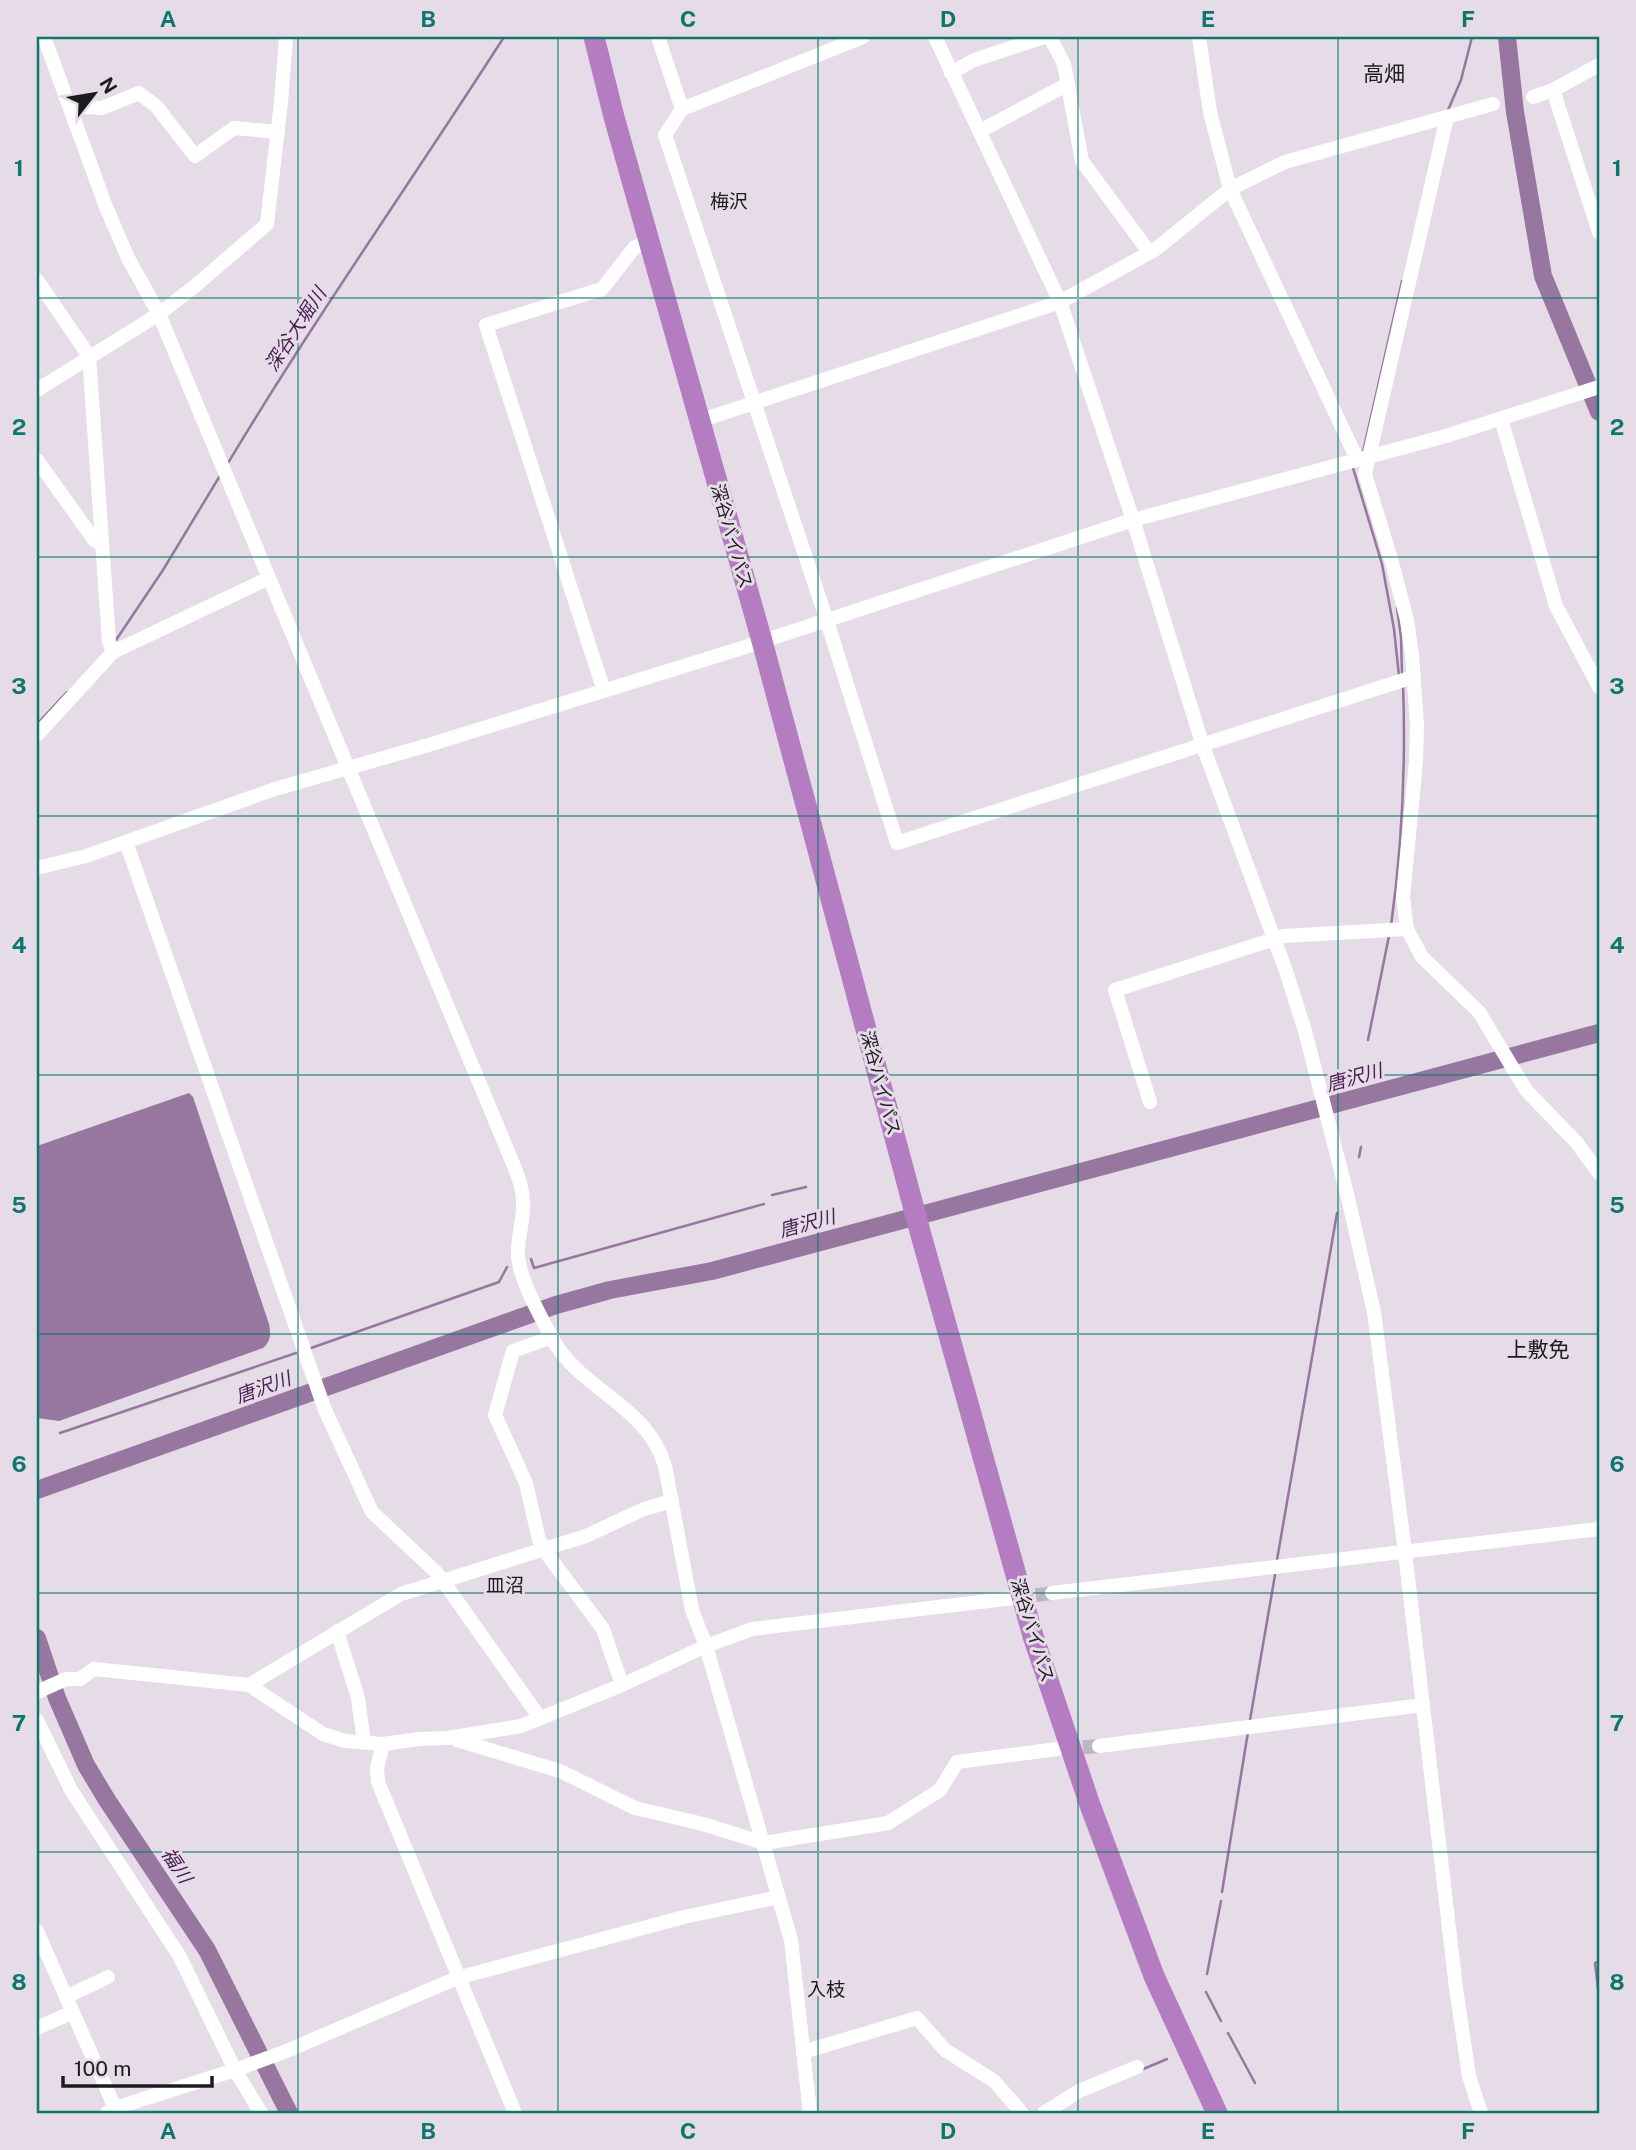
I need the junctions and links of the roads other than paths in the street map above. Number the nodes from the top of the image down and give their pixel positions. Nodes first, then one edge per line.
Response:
1 (44, 37) edge
2 (286, 37) edge
3 (594, 37) edge
4 (658, 37) edge
5 (863, 37) edge
6 (935, 37) edge
7 (1044, 37) edge
8 (1050, 37) edge
9 (1199, 37) edge
10 (1599, 65) edge
11 (951, 73) junction
12 (1068, 84) junction
13 (1553, 90) junction
14 (1533, 97) dead end
15 (1493, 104) dead end
16 (70, 106) junction
17 (682, 109) junction
18 (1447, 117) junction
19 (980, 131) junction
20 (278, 132) junction
21 (1230, 189) junction
22 (1599, 232) edge
23 (649, 240) junction
24 (1149, 252) junction
25 (37, 280) edge
26 (1060, 302) junction
27 (159, 314) junction
28 (89, 356) junction
29 (1599, 387) edge
30 (37, 390) edge
31 (754, 404) junction
32 (1501, 419) junction
33 (699, 421) junction
34 (1362, 457) junction
35 (37, 460) edge
36 (1133, 520) junction
37 (101, 544) junction
38 (269, 578) junction
39 (827, 621) junction
40 (762, 641) junction
41 (113, 652) junction
42 (1413, 677) junction
43 (1599, 687) edge
44 (604, 691) junction
45 (37, 735) edge
46 (1203, 746) junction
47 (347, 767) junction
48 (126, 842) junction
49 (37, 868) edge
50 (1407, 929) junction
51 (1274, 939) junction
52 (1150, 1102) dead end
53 (1599, 1173) edge
54 (551, 1335) junction
55 (672, 1501) junction
56 (1599, 1529) edge
57 (543, 1549) junction
58 (1405, 1552) junction
59 (442, 1580) junction
60 (1052, 1592) tunnel mouth
61 (1014, 1598) tunnel mouth
62 (337, 1631) junction
63 (706, 1646) junction
64 (249, 1685) junction
65 (622, 1685) junction
66 (37, 1692) edge
67 (1423, 1705) junction
68 (540, 1718) junction
69 (37, 1720) edge
70 (447, 1738) junction
71 (364, 1742) junction
72 (383, 1744) junction
73 (1099, 1746) tunnel mouth
74 (1057, 1749) tunnel mouth
75 (764, 1843) junction
76 (779, 1897) junction
77 (37, 1931) edge
78 (108, 1978) dead end
79 (457, 1978) junction
80 (66, 1997) junction
81 (73, 2012) junction
82 (37, 2028) edge
83 (803, 2052) junction
84 (1137, 2067) dead end
85 (239, 2068) junction
86 (111, 2110) edge
87 (261, 2113) edge
88 (515, 2113) edge
89 (810, 2113) edge
90 (1022, 2113) edge
91 (1044, 2113) edge
92 (1217, 2113) edge
93 (1481, 2113) edge

1 - 16 street
2 - 20 street
3 - 23 highway, 深谷バイパス
4 - 17 street
5 - 17 street
6 - 11 street
7 - 11 street
8 - 12 street
9 - 21 street
10 - 13 street
11 - 19 street
12 - 19 street
12 - 24 street
13 - 14 street
13 - 22 street
15 - 18 street
16 - 20 street
16 - 27 street
17 - 31 street
18 - 21 street
18 - 34 street
19 - 26 street
20 - 27 street
21 - 24 street
21 - 34 street
23 - 33 highway, 深谷バイパス
23 - 44 street
24 - 26 street
25 - 28 street
26 - 31 street
26 - 36 street
27 - 28 street
27 - 38 street
28 - 30 street
28 - 37 street
29 - 32 street
31 - 33 street
31 - 39 street
32 - 34 street
32 - 43 street
33 - 40 highway, 深谷バイパス
34 - 36 street
34 - 42 street
35 - 37 street
36 - 39 street
36 - 46 street
37 - 41 street
38 - 41 street
38 - 47 street
39 - 40 street
39 - 46 street
40 - 44 street
40 - 92 highway, 深谷バイパス
41 - 45 street
42 - 46 street
42 - 50 street
44 - 47 street
46 - 51 street
47 - 48 street
47 - 54 street
48 - 49 street
48 - 59 street
50 - 51 street
50 - 53 street
51 - 52 street
51 - 58 street
54 - 55 street
54 - 57 street
55 - 57 street
55 - 63 street
56 - 58 street
57 - 59 street
57 - 65 street
58 - 60 street
58 - 67 street
59 - 62 street
59 - 68 street
61 - 63 street
62 - 64 street
62 - 71 street
63 - 65 street
63 - 75 street
64 - 66 street
64 - 71 street
65 - 68 street
67 - 73 street
67 - 93 street
68 - 70 street
69 - 85 street
70 - 72 street
70 - 75 street
71 - 72 street
72 - 79 street
74 - 75 street
75 - 76 street
76 - 79 street
76 - 83 street
77 - 80 street
78 - 80 street
79 - 85 street
79 - 88 street
80 - 81 street
81 - 82 street
81 - 86 street
83 - 89 street
83 - 90 street
84 - 91 street
85 - 86 street
85 - 87 street

